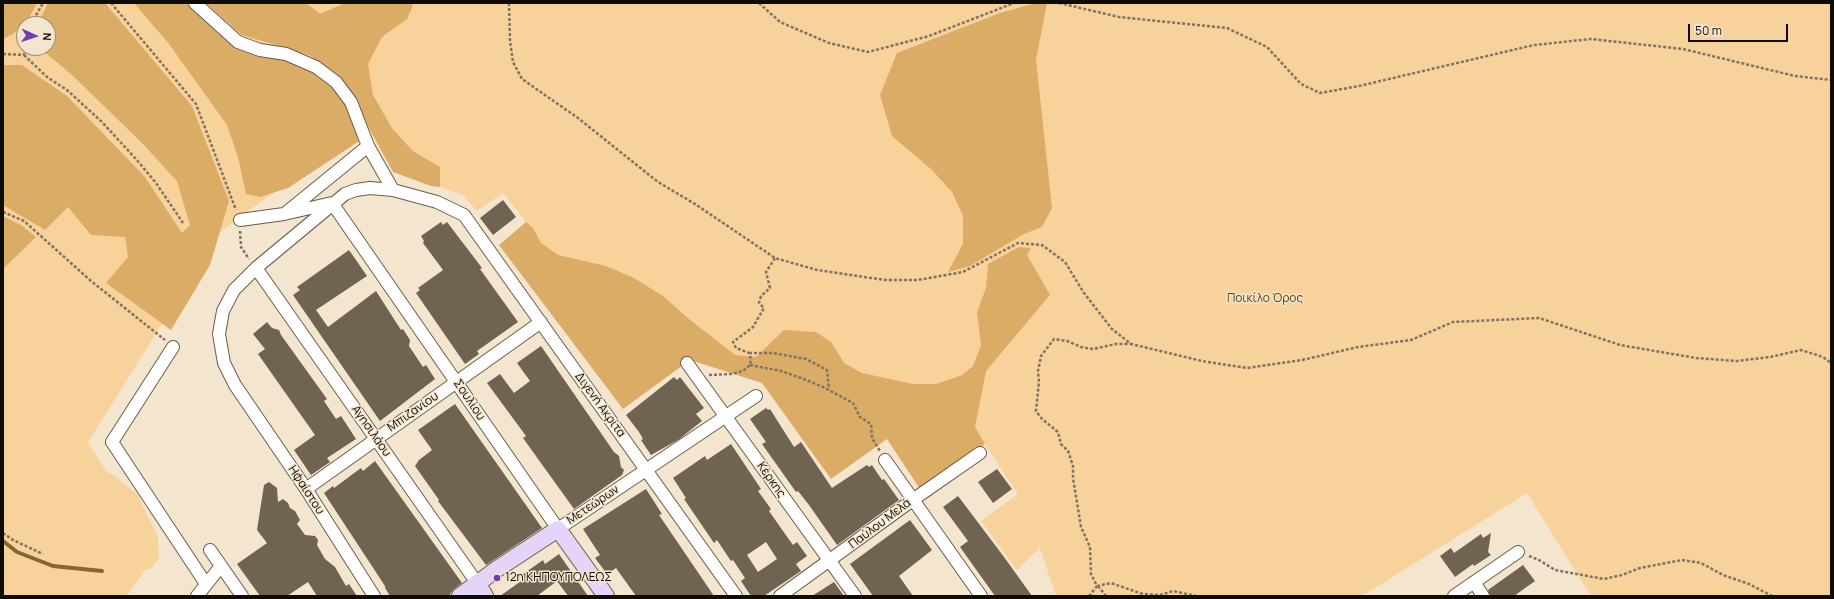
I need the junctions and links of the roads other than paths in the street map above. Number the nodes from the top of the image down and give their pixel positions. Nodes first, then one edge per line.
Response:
1 (194, 3) edge
2 (368, 146) junction
3 (393, 190) junction
4 (332, 203) junction
5 (284, 214) junction
6 (240, 220) road end
7 (256, 268) junction
8 (541, 322) junction
9 (173, 347) road end
10 (687, 363) dead end
11 (457, 382) junction
12 (756, 396) dead end
13 (726, 416) junction
14 (376, 439) junction
15 (980, 453) dead end
16 (885, 460) road end
17 (646, 469) junction
18 (306, 489) junction
19 (914, 499) junction
20 (558, 529) junction
21 (210, 550) dead end
22 (1518, 552) road end
23 (829, 562) junction
24 (221, 566) junction
25 (1474, 582) junction
26 (206, 584) junction
27 (481, 590) edge
28 (196, 596) edge
29 (242, 596) edge
30 (374, 596) edge
31 (460, 596) edge
32 (606, 596) edge
33 (736, 596) edge
34 (780, 596) edge
35 (855, 596) edge
36 (981, 596) edge
37 (1454, 596) edge
38 (1483, 596) edge

1 - 2 street
2 - 3 street
2 - 5 street
3 - 4 street
3 - 8 street, Διγενή Ακρίτα
4 - 5 street
4 - 7 street, Ηφαίστου
4 - 11 street, Σουλίου
5 - 6 street
7 - 14 street, Αγησιλάου
7 - 18 street, Ηφαίστου
8 - 11 street, Μπιζανίου
8 - 17 street, Διγενή Ακρίτα
9 - 26 street
10 - 13 street, Κέρκης
11 - 14 street, Μπιζανίου
11 - 20 street, Σουλίου
12 - 13 street, Μετεώρων
13 - 17 street, Μετεώρων
13 - 23 street, Κέρκης
14 - 18 street, Μπιζανίου
14 - 27 street, Αγησιλάου
15 - 19 street, Παύλου Μελά
16 - 19 street
17 - 20 street, Μετεώρων
17 - 33 street, Διγενή Ακρίτα
18 - 30 street, Ηφαίστου
19 - 23 street, Παύλου Μελά
19 - 36 street
20 - 27 street, Μετεώρων
20 - 32 street, Σουλίου
21 - 24 street
22 - 25 street
23 - 34 street, Παύλου Μελά
23 - 35 street, Κέρκης
24 - 26 street
24 - 29 street
25 - 37 street
25 - 38 street
26 - 28 street
27 - 31 street, Μετεώρων

